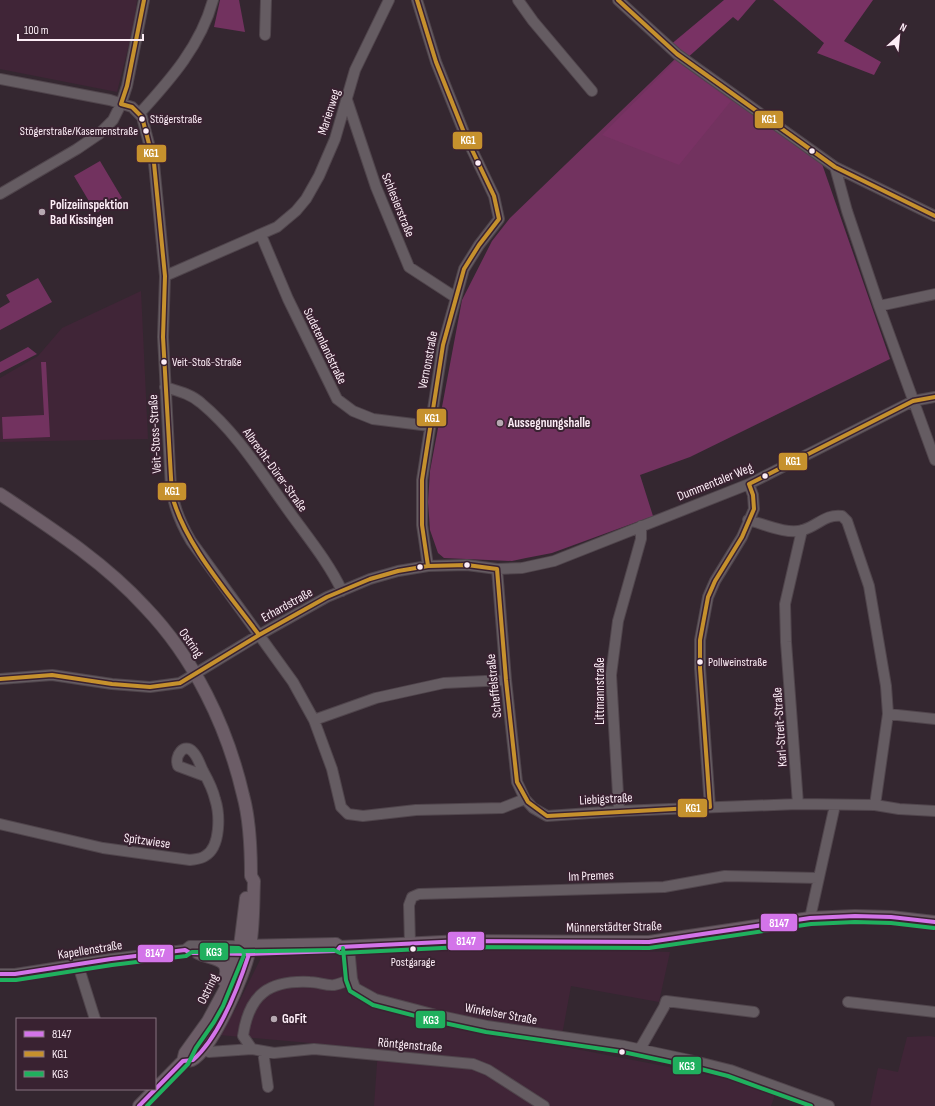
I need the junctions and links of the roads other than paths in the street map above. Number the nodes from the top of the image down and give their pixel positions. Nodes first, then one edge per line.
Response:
1 (144, 0) edge
2 (213, 0) edge
3 (266, 0) edge
4 (389, 0) edge
5 (416, 0) edge
6 (518, 0) edge
7 (618, 0) edge
8 (265, 35) dead end
9 (0, 79) edge
10 (592, 91) dead end
11 (347, 100) junction
12 (121, 104) junction
13 (140, 112) junction
14 (835, 167) junction
15 (0, 194) edge
16 (935, 216) edge
17 (261, 235) junction
18 (165, 276) junction
19 (935, 294) edge
20 (455, 297) junction
21 (879, 306) junction
22 (165, 387) junction
23 (935, 397) edge
24 (913, 401) junction
25 (430, 426) junction
26 (935, 460) edge
27 (749, 484) junction
28 (0, 494) edge
29 (748, 520) junction
30 (640, 526) junction
31 (802, 530) junction
32 (428, 566) junction
33 (497, 569) junction
34 (342, 591) junction
35 (259, 635) junction
36 (196, 675) junction
37 (0, 679) edge
38 (506, 680) junction
39 (888, 714) junction
40 (935, 719) edge
41 (314, 720) junction
42 (205, 776) dead end
43 (525, 799) junction
44 (798, 804) junction
45 (835, 805) junction
46 (875, 805) junction
47 (710, 807) junction
48 (619, 811) junction
49 (935, 811) edge
50 (0, 824) edge
51 (818, 878) junction
52 (810, 918) junction
53 (935, 922) edge
54 (410, 944) junction
55 (345, 947) junction
56 (185, 950) junction
57 (244, 950) junction
58 (198, 953) junction
59 (78, 965) junction
60 (0, 974) edge
61 (352, 979) junction
62 (848, 1002) dead end
63 (217, 1006) junction
64 (754, 1012) dead end
65 (935, 1012) edge
66 (95, 1018) edge
67 (203, 1049) junction
68 (252, 1049) junction
69 (640, 1049) junction
70 (263, 1051) junction
71 (183, 1061) junction
72 (268, 1087) dead end
73 (156, 1089) edge
74 (155, 1090) edge
75 (139, 1106) edge
76 (544, 1106) edge
77 (829, 1106) edge

1 - 12 street
2 - 13 street
3 - 8 street
4 - 11 street, Marienweg
5 - 20 street, Vernonstraße
6 - 10 street
7 - 14 street
9 - 12 street
11 - 17 street, Marienweg
11 - 20 street, Schlesierstraße
12 - 13 street
12 - 15 street
13 - 18 street
14 - 16 street
14 - 21 street
17 - 18 street
17 - 25 street, Sudetenlandstraße
18 - 22 street, Veit-Stoss-Straße
19 - 21 street
20 - 25 street, Vernonstraße
21 - 24 street
22 - 34 street, Albrecht-Dürer-Straße
22 - 35 street, Veit-Stoss-Straße
23 - 24 street, Dummentaler Weg
24 - 26 street
24 - 27 street, Dummentaler Weg
25 - 32 street, Vernonstraße
27 - 29 street
27 - 30 street, Dummentaler Weg
28 - 36 main road, Ostring
29 - 31 street
29 - 47 street
30 - 33 street, Dummentaler Weg
30 - 48 street, Littmannstraße
31 - 39 street
31 - 44 street, Karl-Streit-Straße
32 - 33 street, Dummentaler Weg
32 - 34 street, Erhardstraße
33 - 38 street, Scheffelstraße
34 - 35 street, Erhardstraße
35 - 36 street, Erhardstraße
35 - 41 street, Veit-Stoss-Straße
36 - 37 street, Erhardstraße
36 - 57 main road, Ostring
38 - 41 street
38 - 43 street, Scheffelstraße
39 - 40 street
39 - 46 street
41 - 43 street, Veit-Stoss-Straße
42 - 50 street, Spitzwiese
43 - 48 street, Liebigstraße
44 - 45 street, Liebigstraße
44 - 47 street, Liebigstraße
45 - 46 street, Liebigstraße
45 - 51 street
46 - 49 street, Liebigstraße
47 - 48 street, Liebigstraße
51 - 52 street
51 - 54 street, Im Premes
52 - 53 main road, Münnerstädter Straße
52 - 54 main road, Münnerstädter Straße
54 - 55 main road, Münnerstädter Straße
55 - 57 main road, Münnerstädter Straße
55 - 61 street
56 - 57 street, Kapellenstraße
56 - 58 street, Kapellenstraße
56 - 59 street, Kapellenstraße
57 - 58 street, Kapellenstraße
57 - 63 main road, Ostring
57 - 67 main road, Ostring
58 - 63 main road
59 - 60 street, Kapellenstraße
59 - 66 street
61 - 68 street
61 - 69 street, Winkelser Straße
62 - 65 street
63 - 71 main road, Ostring
64 - 69 street
67 - 68 street, Röntgenstraße
67 - 71 main road, Ostring
68 - 70 street, Röntgenstraße
69 - 77 street, Winkelser Straße
70 - 72 street
70 - 76 street, Röntgenstraße
71 - 73 main road, Ostring
74 - 75 main road, Ostring

